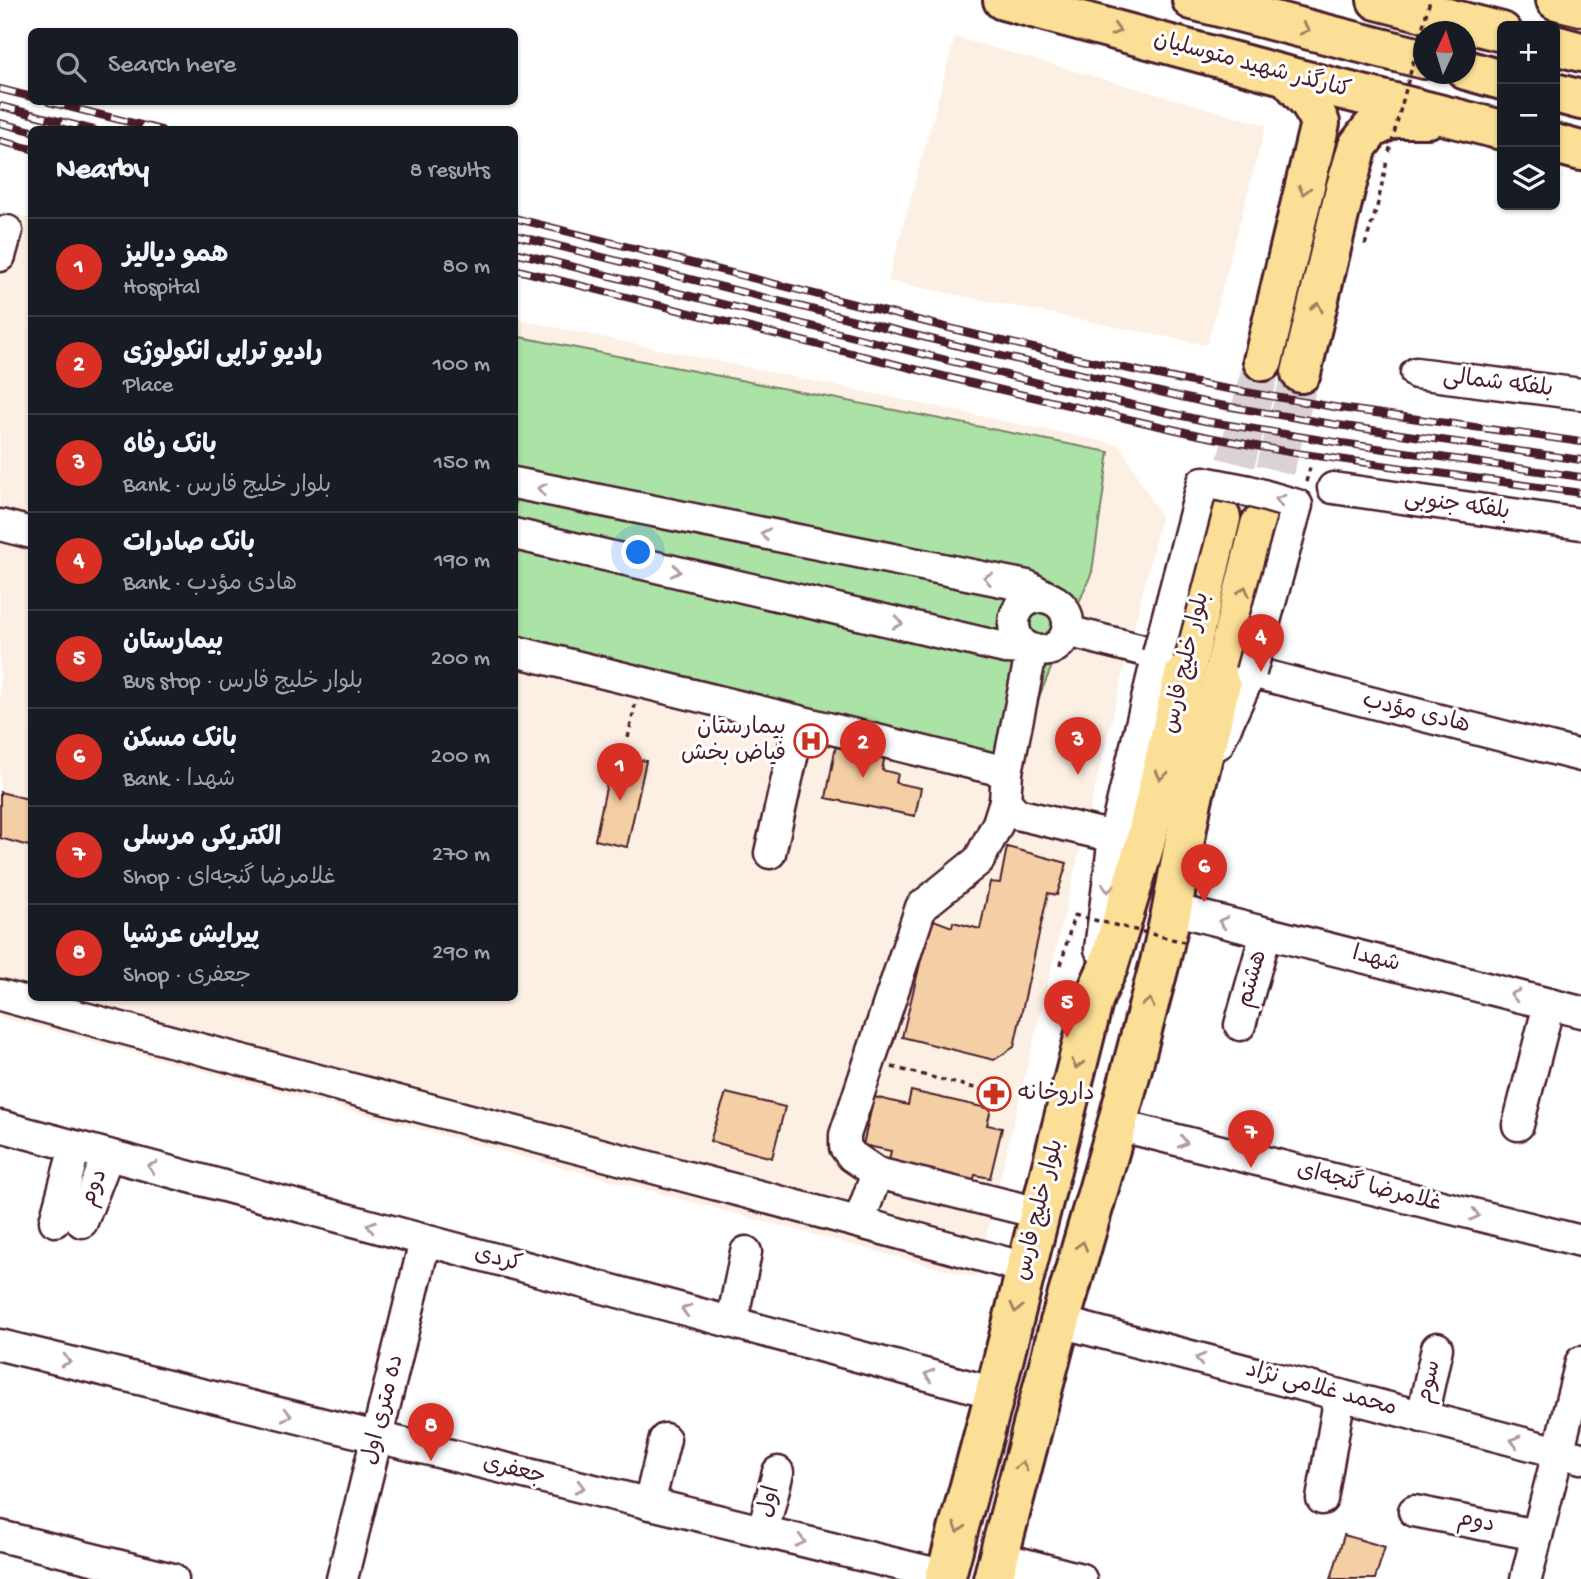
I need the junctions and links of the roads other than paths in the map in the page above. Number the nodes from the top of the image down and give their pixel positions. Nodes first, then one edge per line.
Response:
1 (1003, 0) edge
2 (1192, 0) edge
3 (1377, 0) edge
4 (1556, 0) edge
5 (1581, 6) edge
6 (1497, 31) edge
7 (1560, 46) edge
8 (1581, 52) edge
9 (1413, 56) edge
10 (1476, 73) edge
11 (1287, 76) junction
12 (1497, 79) edge
13 (1560, 94) edge
14 (1581, 100) edge
15 (1458, 118) junction
16 (1497, 129) edge
17 (1560, 145) edge
18 (1581, 151) edge
19 (1263, 361) tunnel mouth
20 (1301, 373) tunnel mouth
21 (1416, 373) dead end
22 (1581, 394) edge
23 (518, 485) edge
24 (1333, 488) dead end
25 (1221, 518) tunnel mouth
26 (1581, 524) edge
27 (0, 525) edge
28 (1260, 525) tunnel mouth
29 (28, 532) edge
30 (518, 535) edge
31 (1053, 600) junction
32 (1067, 631) junction
33 (1032, 649) junction
34 (518, 653) edge
35 (1158, 654) junction
36 (1251, 672) junction
37 (800, 722) junction
38 (1581, 756) edge
39 (1006, 786) junction
40 (1192, 801) junction
41 (1114, 836) junction
42 (771, 853) dead end
43 (1178, 925) junction
44 (1266, 933) junction
45 (0, 995) edge
46 (1094, 998) junction
47 (1549, 1004) junction
48 (1581, 1012) edge
49 (1240, 1026) dead end
50 (1117, 1125) junction
51 (1518, 1125) dead end
52 (0, 1126) edge
53 (75, 1147) junction
54 (107, 1155) junction
55 (877, 1173) junction
56 (1039, 1213) junction
57 (859, 1222) junction
58 (425, 1241) junction
59 (1581, 1241) edge
60 (746, 1252) dead end
61 (1025, 1268) junction
62 (732, 1322) junction
63 (1060, 1322) junction
64 (0, 1345) edge
65 (1437, 1348) dead end
66 (1581, 1362) edge
67 (995, 1393) junction
68 (1340, 1395) junction
69 (1422, 1417) junction
70 (377, 1437) junction
71 (665, 1439) dead end
72 (1570, 1455) edge
73 (778, 1472) dead end
74 (1322, 1499) dead end
75 (649, 1504) junction
76 (1414, 1511) dead end
77 (763, 1532) junction
78 (1537, 1535) junction
79 (0, 1536) edge
80 (995, 1568) edge
81 (946, 1578) edge
82 (173, 1579) edge
83 (342, 1579) edge
84 (1081, 1579) edge
85 (1526, 1579) edge

1 -> 11 main road, کنارگذر شهید متوسلیان
2 -> 9 main road
3 - 6 main road
4 - 5 main road
7 - 8 main road
10 - 12 main road
11 - 15 main road, کنارگذر شهید متوسلیان
11 -> 19 main road
13 - 14 main road
15 - 16 main road, کنارگذر شهید متوسلیان
20 -> 15 main road
17 - 18 main road
21 - 22 street, بلفکه شمالی
31 -> 23 street
24 - 26 street, بلفکه جنوبی
25 -> 46 main road, بلوار خلیج فارس
27 - 29 street
40 -> 28 main road, بلوار خلیج فارس
30 -> 33 street
31 - 32 street
31 - 33 street
32 - 33 street
32 - 35 street
33 - 39 street
34 - 37 street
36 -> 35 street, bridge
35 - 41 street
36 - 38 street, هادی مؤدب
36 - 40 street
37 - 39 street
37 - 42 street
39 - 41 street
39 - 55 street
40 - 43 main road, بلوار خلیج فارس
41 -> 46 street
44 -> 43 street, شهدا
50 -> 43 main road, بلوار خلیج فارس
47 -> 44 street, شهدا
44 - 49 street, هشتم
45 - 57 street
46 -> 56 main road, بلوار خلیج فارس
47 - 48 street, شهدا
47 - 51 street
50 -> 59 street, غلامرضا گنجه‌ای
63 -> 50 main road, بلوار خلیج فارس
52 - 53 street, کردی
53 - 54 street, کردی
53 - 54 street, دوم
58 -> 54 street, کردی
55 - 56 street
55 - 57 street
56 - 61 main road, بلوار خلیج فارس
57 - 61 street
62 -> 58 street, کردی
58 - 70 street, ده متری اول
60 - 62 street
61 -> 67 main road, بلوار خلیج فارس
67 -> 62 street, کردی
68 -> 63 street, محمد غلامی نژاد
80 -> 63 main road, بلوار خلیج فارس
64 -> 70 street, جعفری
65 - 69 street, سوم
66 - 72 street
67 -> 81 main road, بلوار خلیج فارس
68 - 69 street, محمد غلامی نژاد
68 - 74 street
72 -> 69 street, محمد غلامی نژاد
70 -> 75 street, جعفری
70 - 83 street, ده متری اول
71 - 75 street
72 - 78 street
73 - 77 street, اول
75 - 77 street, جعفری
76 - 78 street, دوم
77 -> 81 street, جعفری
78 - 85 street
79 - 82 street
80 - 84 street

